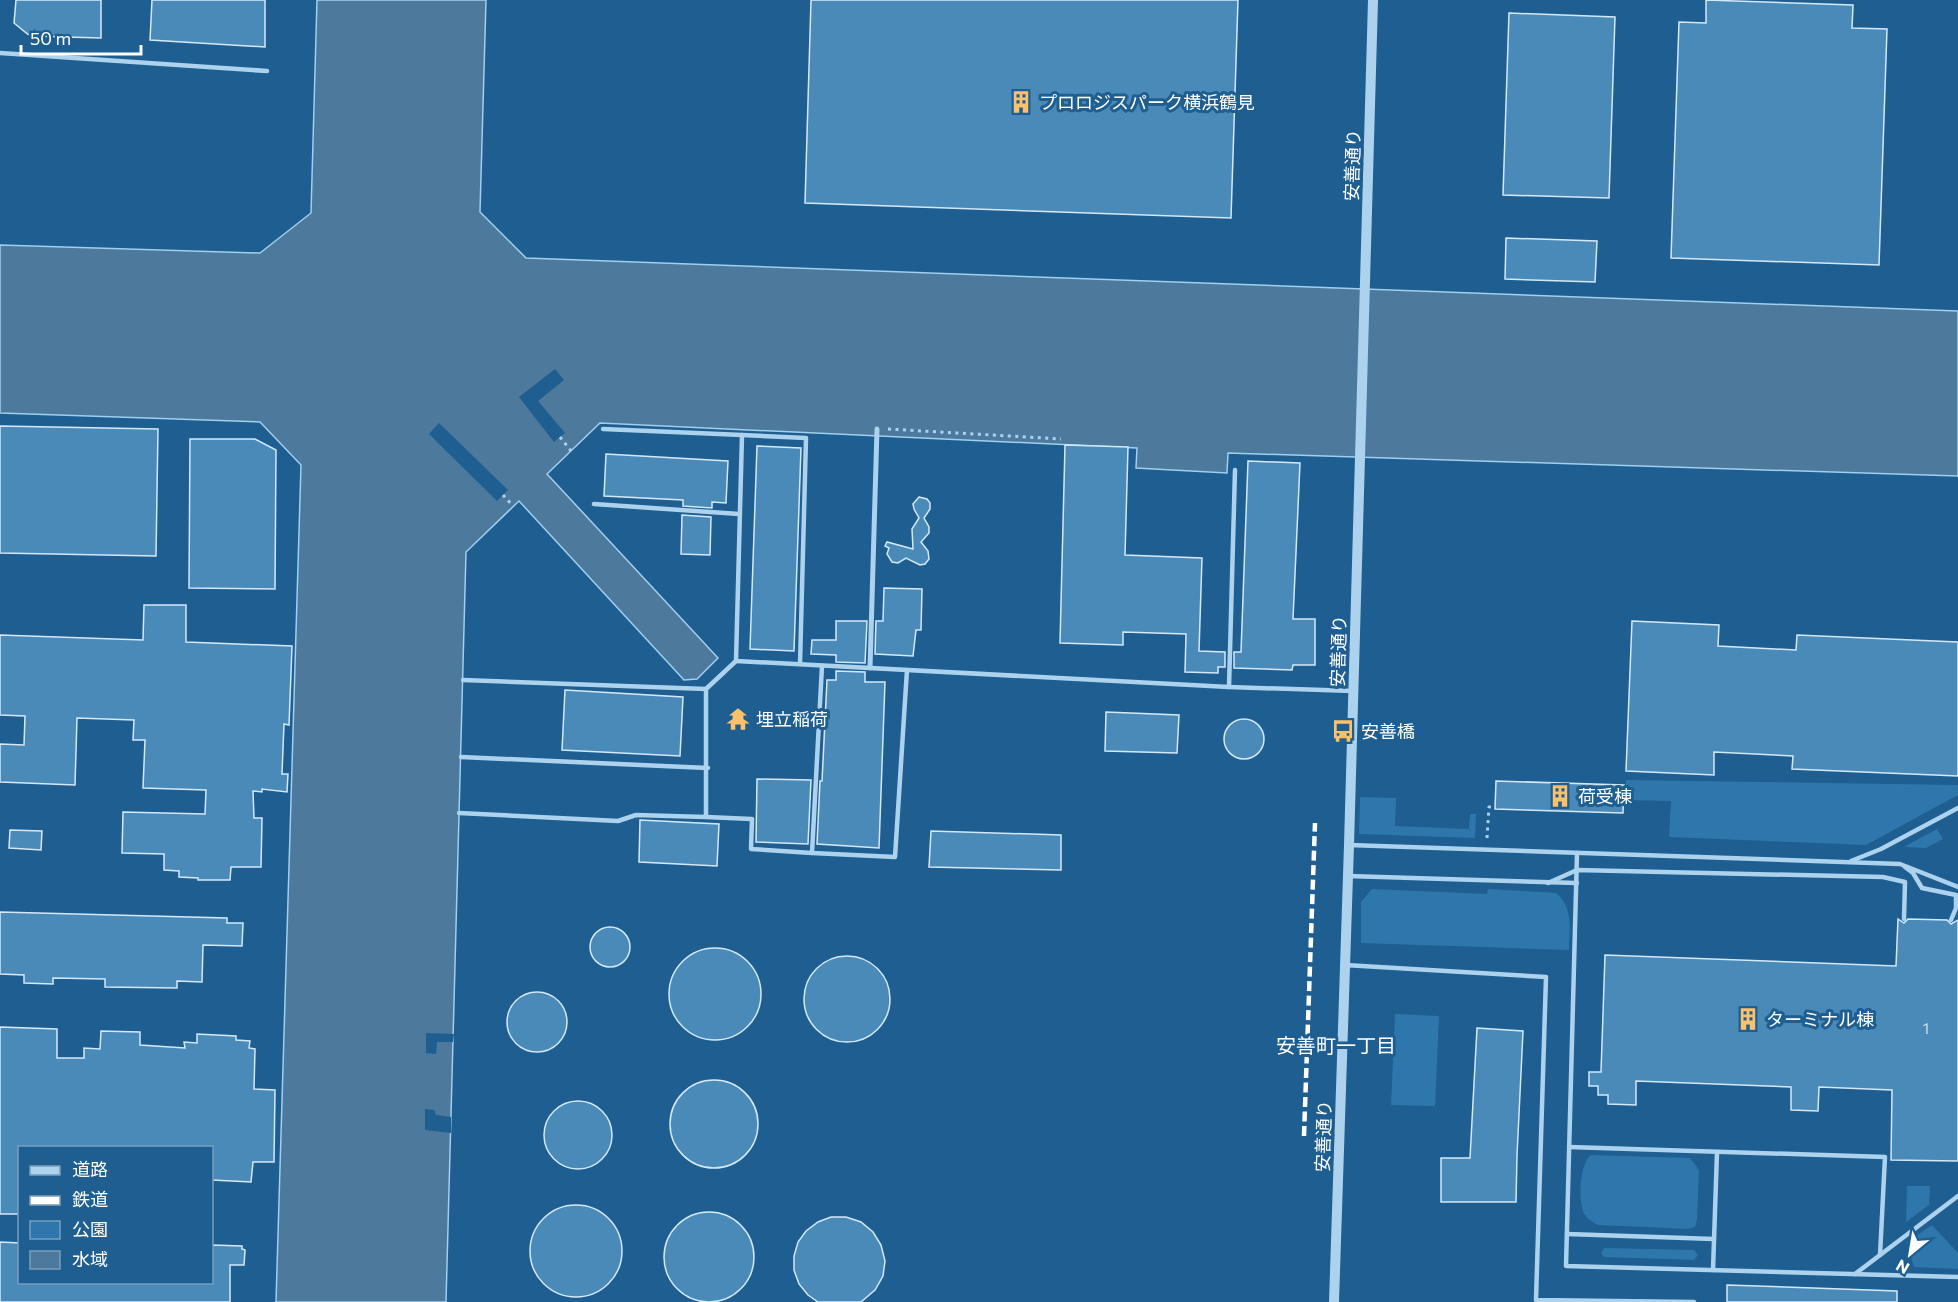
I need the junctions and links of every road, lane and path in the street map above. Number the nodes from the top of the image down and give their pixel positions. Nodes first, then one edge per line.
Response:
1 (1373, 0) edge
2 (0, 53) edge
3 (267, 71) dead end
4 (603, 429) dead end
5 (877, 429) joint
6 (742, 435) junction
7 (560, 437) dead end
8 (1062, 439) dead end
9 (571, 451) dead end
10 (1235, 470) dead end
11 (503, 495) dead end
12 (594, 504) dead end
13 (513, 506) dead end
14 (739, 514) junction
15 (736, 661) junction
16 (800, 664) junction
17 (822, 666) junction
18 (870, 668) junction
19 (907, 670) junction
20 (463, 680) dead end
21 (1229, 687) junction
22 (706, 689) junction
23 (1353, 691) junction
24 (461, 757) dead end
25 (708, 768) junction
26 (1495, 807) dead end
27 (1958, 808) edge
28 (459, 813) dead end
29 (706, 817) junction
30 (1487, 838) dead end
31 (1349, 845) junction
32 (812, 853) junction
33 (1577, 853) junction
34 (1849, 862) junction
35 (1900, 864) junction
36 (1577, 870) junction
37 (1348, 876) junction
38 (1548, 883) junction
39 (1577, 884) junction
40 (1958, 887) edge
41 (1905, 919) dead end
42 (1951, 920) dead end
43 (1345, 965) junction
44 (1569, 1147) junction
45 (1717, 1152) junction
46 (1958, 1196) edge
47 (1567, 1234) junction
48 (1714, 1239) junction
49 (1880, 1255) junction
50 (1713, 1270) junction
51 (1855, 1274) junction
52 (1958, 1276) edge
53 (1334, 1302) edge
54 (1695, 1302) edge

1 - 23 street, 安善通り
2 - 3 lane
4 - 6 lane
5 - 8 path
5 - 18 street
6 - 14 lane
6 - 16 lane
7 - 9 path
10 - 21 lane
11 - 13 path
12 - 14 lane
14 - 15 lane
15 - 16 lane
15 - 22 lane
16 - 17 lane
17 - 18 lane
17 - 32 lane
18 - 19 lane
19 - 21 lane
19 - 32 lane
20 - 22 lane
21 - 23 lane
22 - 25 lane
23 - 31 street, 安善通り
24 - 25 lane
25 - 29 lane
26 - 30 path
27 - 34 lane
28 - 29 lane
29 - 32 lane
31 - 33 lane
31 - 37 street, 安善通り
33 - 34 lane
33 - 36 lane
34 - 35 lane
35 - 40 lane
35 - 42 lane
36 - 38 lane
36 - 39 lane
36 - 41 lane
37 - 38 lane
37 - 43 street, 安善通り
38 - 39 lane
39 - 44 lane
43 - 53 street, 安善通り
43 - 54 lane
44 - 45 lane
44 - 47 lane
45 - 48 lane
45 - 49 lane
46 - 49 lane
47 - 48 lane
47 - 50 lane
48 - 50 lane
49 - 51 lane
50 - 51 lane
51 - 52 lane

